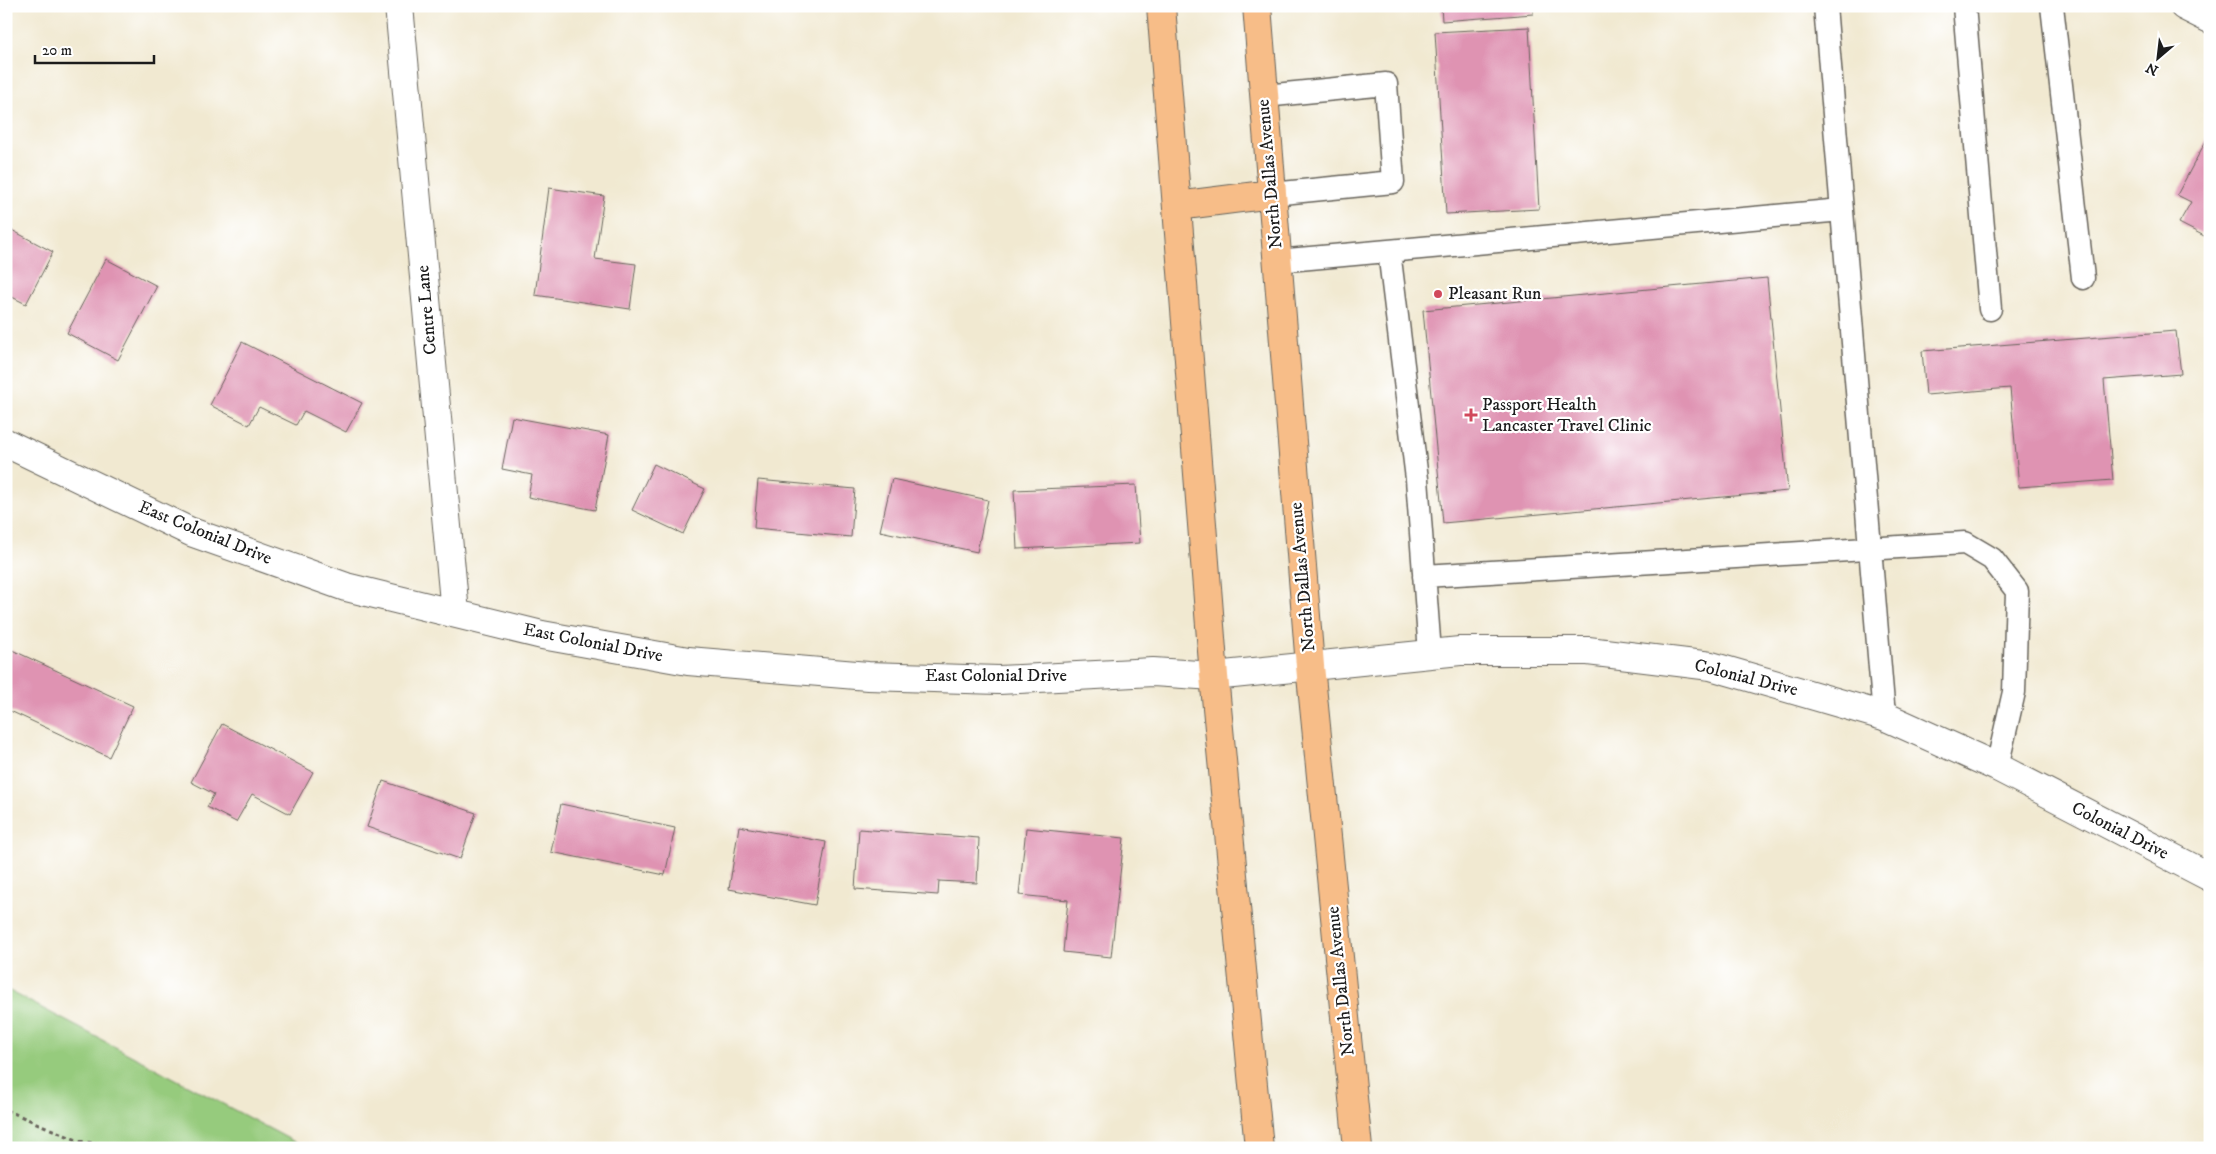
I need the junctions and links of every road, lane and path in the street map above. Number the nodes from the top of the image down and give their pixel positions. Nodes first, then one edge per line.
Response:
1 (399, 6) edge
2 (1161, 6) edge
3 (1257, 6) edge
4 (1825, 6) edge
5 (1964, 6) edge
6 (2052, 6) edge
7 (2184, 6) edge
8 (2210, 19) edge
9 (1264, 96) junction
10 (1272, 194) junction
11 (1177, 206) junction
12 (1842, 210) junction
13 (1389, 251) junction
14 (1277, 261) junction
15 (2083, 278) dead end
16 (1990, 309) dead end
17 (6, 443) edge
18 (1870, 548) junction
19 (1424, 576) junction
20 (455, 614) junction
21 (1430, 653) junction
22 (1310, 666) junction
23 (1214, 676) junction
24 (1884, 716) junction
25 (1997, 767) junction
26 (2210, 877) edge
27 (6, 1110) edge
28 (130, 1148) edge
29 (1259, 1148) edge
30 (1358, 1148) edge

1 - 20 street, Centre Lane
2 - 11 main road
3 - 9 main road, North Dallas Avenue
4 - 12 lane
5 - 16 lane
6 - 15 lane
7 - 8 street
9 - 10 main road, North Dallas Avenue
9 - 10 lane
10 - 11 main road
10 - 14 main road, North Dallas Avenue
11 - 23 main road
12 - 13 lane
12 - 18 lane
13 - 14 lane
13 - 19 lane
14 - 22 main road, North Dallas Avenue
17 - 20 street, East Colonial Drive
18 - 19 lane
18 - 24 lane
18 - 25 lane
19 - 21 lane
20 - 23 street, East Colonial Drive
21 - 22 street, Colonial Drive
21 - 24 street, Colonial Drive
22 - 23 street, Colonial Drive
22 - 30 main road, North Dallas Avenue
23 - 29 main road
24 - 25 street, Colonial Drive
25 - 26 street, Colonial Drive
27 - 28 path

